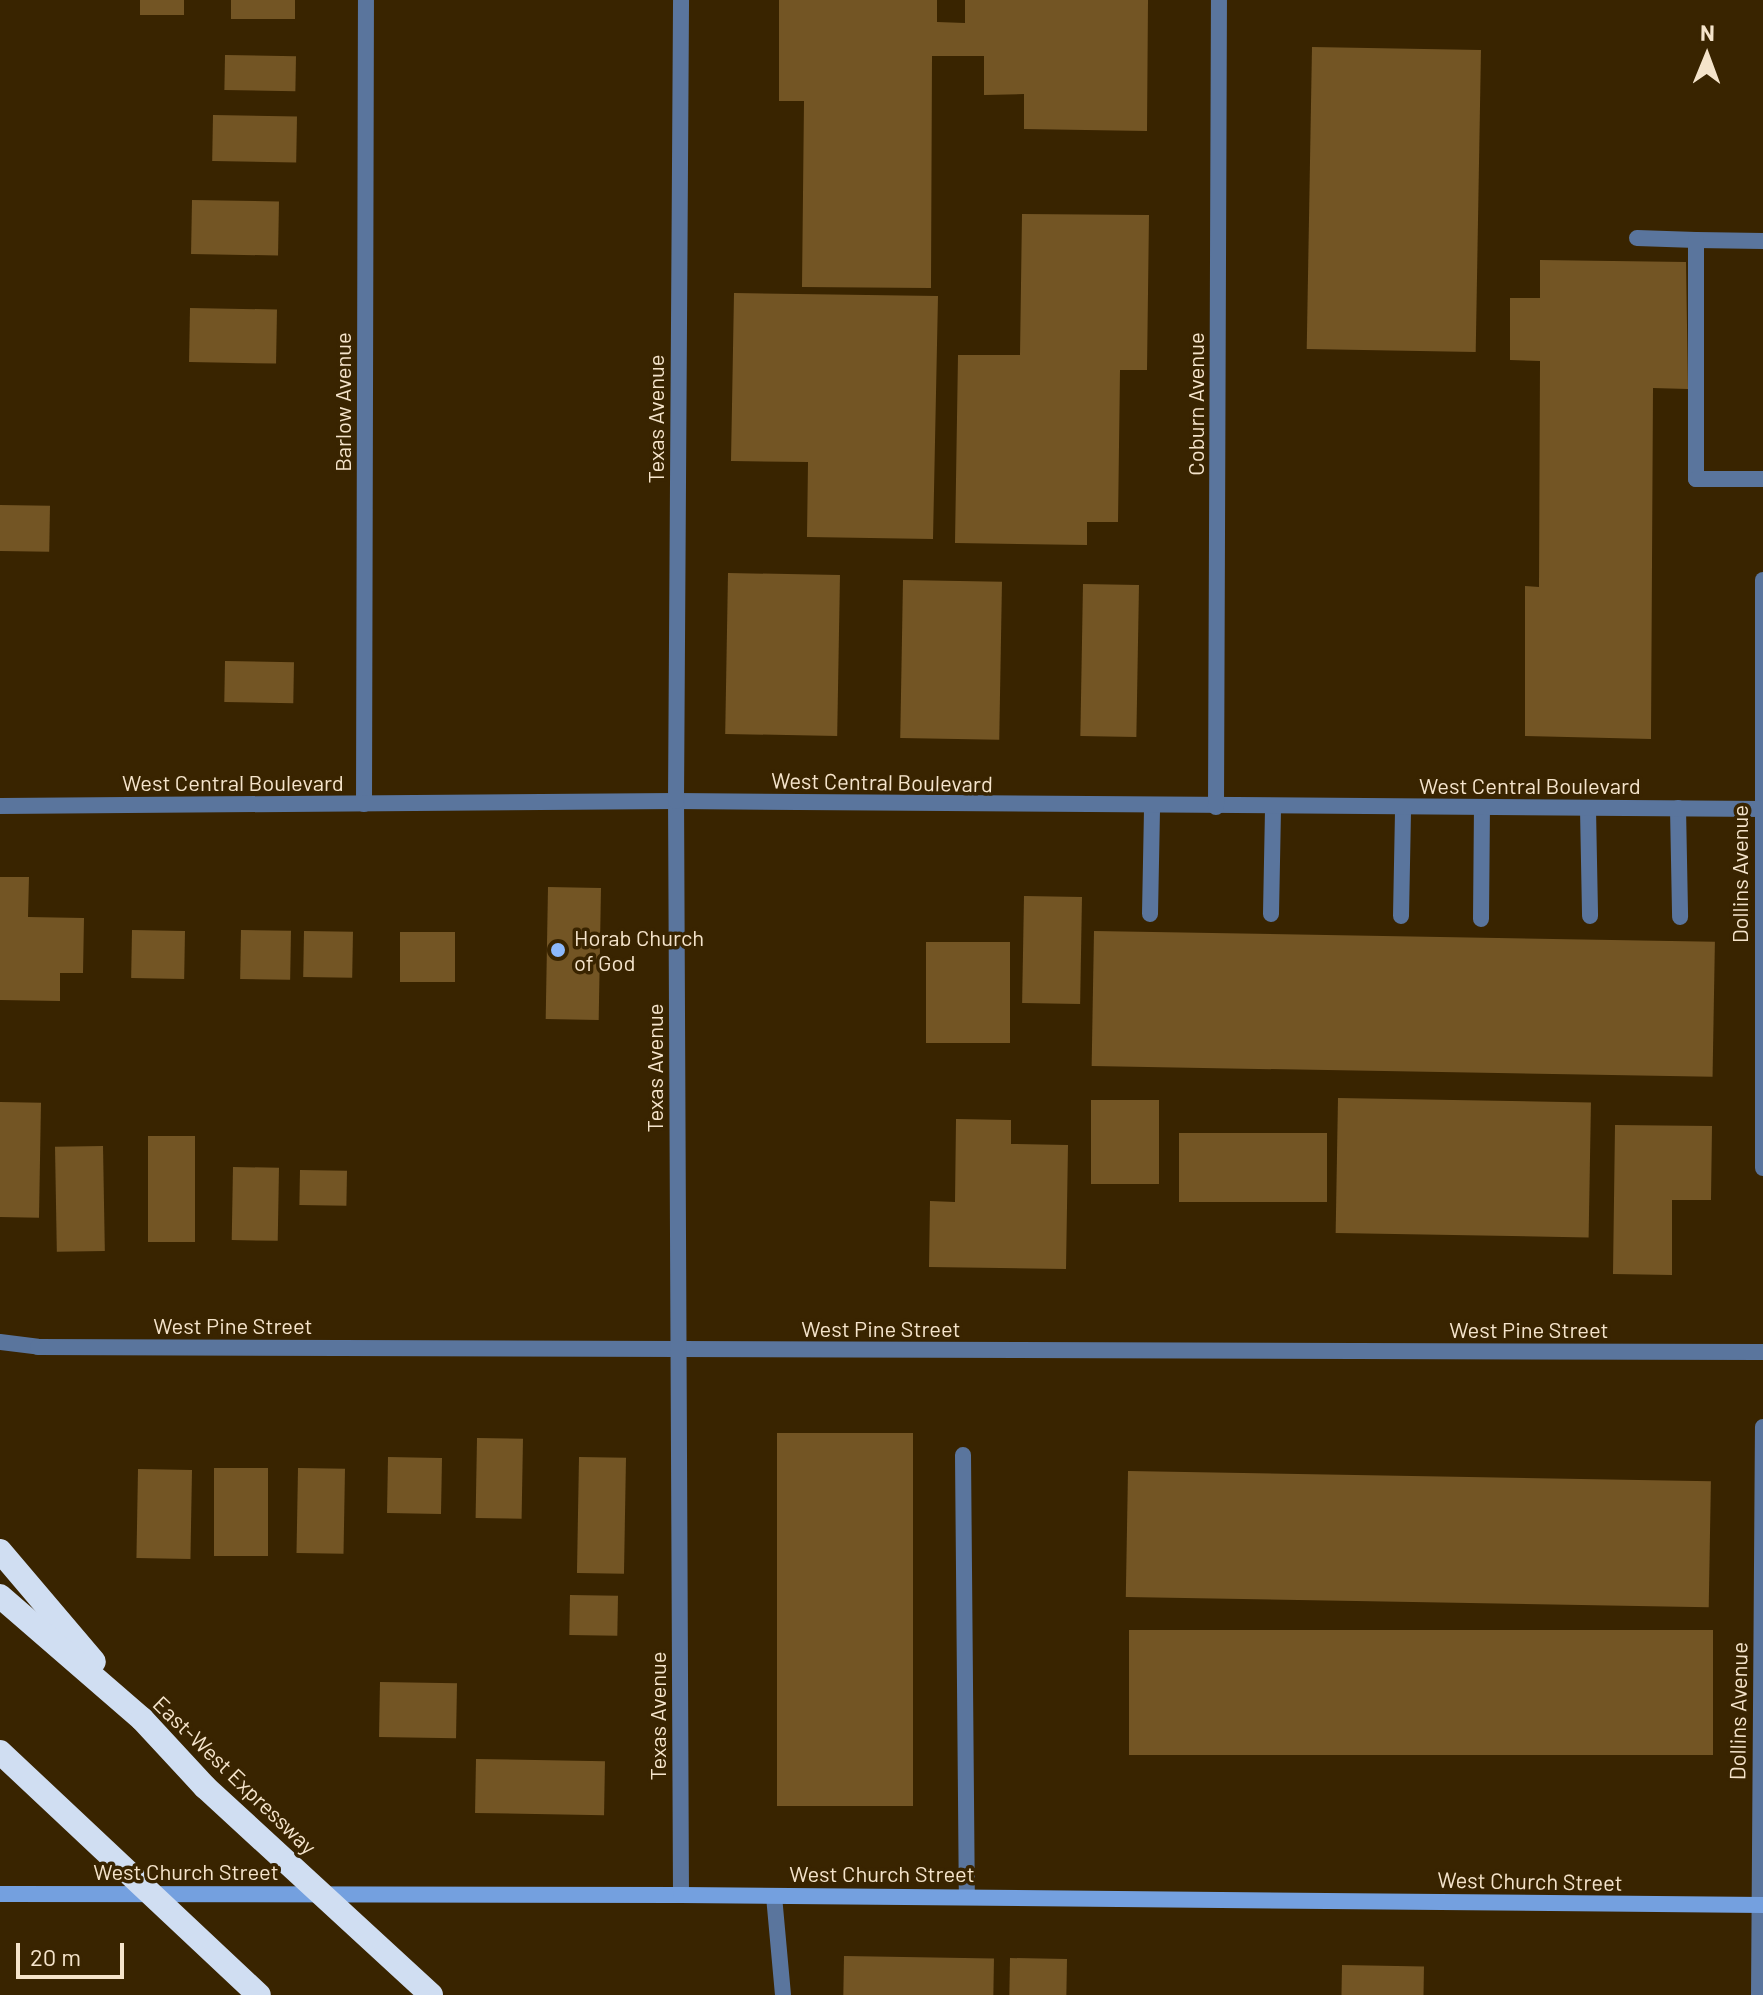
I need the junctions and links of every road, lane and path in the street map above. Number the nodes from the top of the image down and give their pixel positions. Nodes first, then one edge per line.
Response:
1 (366, 0) edge
2 (681, 0) edge
3 (1219, 0) edge
4 (1637, 238) dead end
5 (1696, 240) junction
6 (1763, 241) edge
7 (1763, 479) edge
8 (1763, 580) edge
9 (676, 801) junction
10 (364, 804) junction
11 (0, 806) edge
12 (1152, 807) junction
13 (1216, 807) junction
14 (1273, 808) junction
15 (1403, 808) junction
16 (1482, 808) junction
17 (1678, 808) junction
18 (1588, 809) junction
19 (1762, 809) edge
20 (1150, 914) dead end
21 (1271, 914) dead end
22 (1401, 916) dead end
23 (1590, 916) dead end
24 (1680, 917) dead end
25 (1481, 919) dead end
26 (1763, 1168) edge
27 (0, 1342) edge
28 (678, 1350) junction
29 (1763, 1352) edge
30 (1763, 1427) edge
31 (963, 1455) dead end
32 (0, 1551) edge
33 (0, 1596) edge
34 (142, 1719) junction
35 (0, 1752) edge
36 (0, 1769) edge
37 (61, 1806) junction
38 (0, 1894) edge
39 (681, 1895) junction
40 (774, 1896) junction
41 (967, 1897) junction
42 (1761, 1905) edge
43 (259, 1995) edge
44 (431, 1995) edge
45 (783, 1995) edge
46 (1759, 1995) edge

1 - 10 street, Barlow Avenue
2 - 9 street, Texas Avenue
3 - 13 street, Coburn Avenue
4 - 5 street
5 - 6 street
5 - 7 street
8 - 19 street, Dollins Avenue
9 - 10 street, West Central Boulevard
9 - 12 street, West Central Boulevard
9 - 28 street, Texas Avenue
10 - 11 street, West Central Boulevard
12 - 13 street, West Central Boulevard
12 - 20 street
13 - 14 street, West Central Boulevard
14 - 15 street, West Central Boulevard
14 - 21 street
15 - 16 street, West Central Boulevard
15 - 22 street
16 - 18 street, West Central Boulevard
16 - 25 street
17 - 18 street, West Central Boulevard
17 - 19 street, West Central Boulevard
17 - 24 street
18 - 23 street
19 - 26 street, Dollins Avenue
27 - 28 street, West Pine Street
28 - 29 street, West Pine Street
28 - 39 street, Texas Avenue
30 - 42 street, Dollins Avenue
31 - 41 street
32 - 34 highway
33 - 34 highway, East-West Expressway
34 - 44 highway, East-West Expressway
35 - 37 highway
36 - 37 highway
37 - 43 highway
38 - 39 street, West Church Street
39 - 40 street, West Church Street
40 - 41 street, West Church Street
40 - 45 street
41 - 42 street, West Church Street
42 - 46 street, Dollins Avenue

